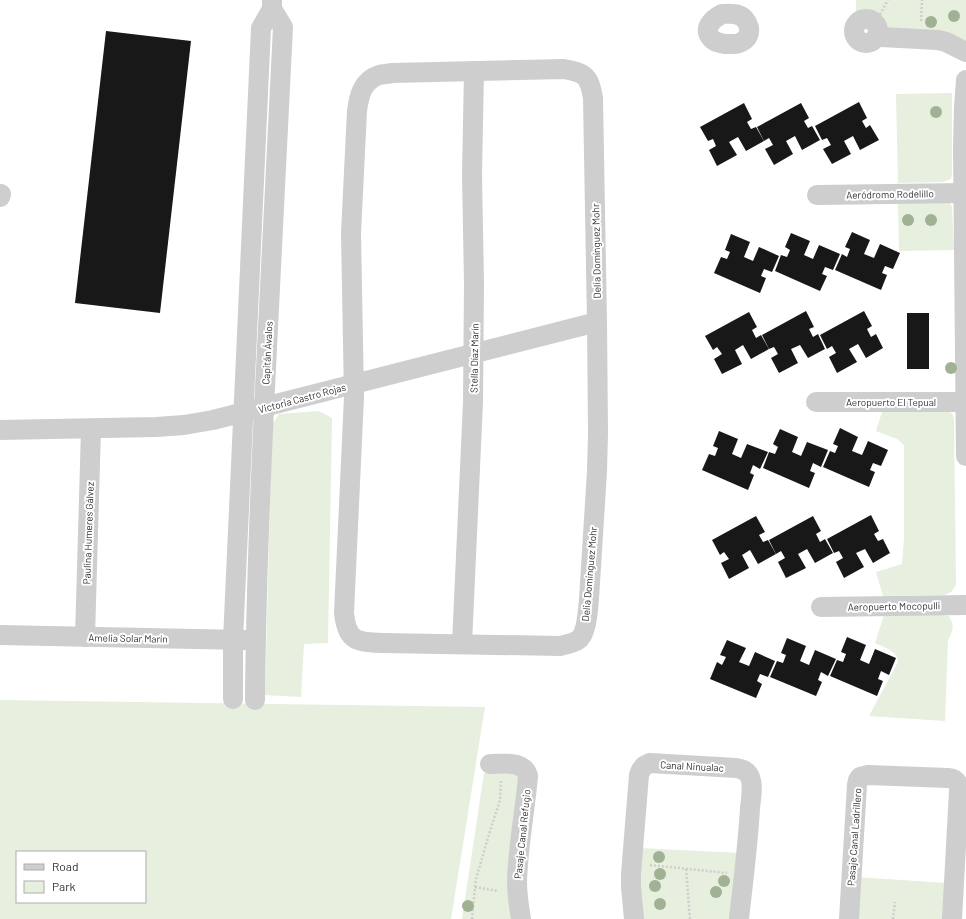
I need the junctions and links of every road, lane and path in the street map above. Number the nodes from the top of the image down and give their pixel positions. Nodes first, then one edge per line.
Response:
1 (888, 0) edge
2 (272, 4) edge
3 (876, 30) joint
4 (966, 52) edge
5 (474, 71) junction
6 (966, 80) edge
7 (963, 194) junction
8 (817, 195) dead end
9 (965, 262) edge
10 (597, 322) junction
11 (474, 354) junction
12 (354, 384) junction
13 (816, 402) dead end
14 (966, 402) edge
15 (264, 408) junction
16 (243, 413) junction
17 (91, 428) junction
18 (0, 430) edge
19 (966, 456) edge
20 (966, 605) edge
21 (821, 607) dead end
22 (0, 635) edge
23 (85, 637) junction
24 (233, 640) junction
25 (255, 641) junction
26 (462, 644) junction
27 (233, 699) dead end
28 (255, 700) dead end
29 (496, 764) joint
30 (632, 863) junction
31 (686, 869) junction
32 (744, 875) junction
33 (475, 887) junction
34 (518, 894) junction
35 (895, 902) dead end
36 (472, 919) edge
37 (521, 919) edge
38 (634, 919) edge
39 (690, 919) edge
40 (739, 919) edge
41 (849, 919) edge
42 (893, 919) edge
43 (952, 919) edge

1 - 3 path
2 - 15 street, Capitán Ávalos
2 - 16 street, Capitán Ávalos
3 - 4 street
5 - 10 street, Delia Domínguez Mohr
5 - 11 street, Stella Díaz Marín
5 - 12 street, Delia Domínguez Mohr
6 - 7 street
7 - 8 street, Aeródromo Rodelillo
7 - 9 street
9 - 14 street
10 - 11 street, Victoria Castro Rojas
10 - 26 street, Delia Domínguez Mohr
11 - 12 street, Victoria Castro Rojas
11 - 26 street, Stella Díaz Marín
12 - 15 street, Victoria Castro Rojas
12 - 26 street, Delia Domínguez Mohr
13 - 14 street, Aeropuerto El Tepual
14 - 19 street
15 - 16 street, Victoria Castro Rojas
15 - 25 street, Capitán Ávalos
16 - 17 street, Victoria Castro Rojas
16 - 24 street, Capitán Ávalos
17 - 18 street, Victoria Castro Rojas
17 - 23 street, Paulina Humeres Gálvez
20 - 21 street, Aeropuerto Mocopulli
22 - 23 street, Amelia Solar Marín
23 - 24 street, Amelia Solar Marín
24 - 25 street, Amelia Solar Marín
24 - 27 street, Capitán Ávalos
25 - 28 street, Capitán Ávalos
29 - 33 path
29 - 34 street, Pasaje Canal Refugio
30 - 31 path
30 - 32 street, Canal Ninualac
30 - 38 street, Canal Ninualac
31 - 32 path
31 - 39 path
32 - 40 street, Canal Ninualac
33 - 34 path
33 - 36 path
34 - 37 street, Pasaje Canal Refugio
35 - 42 path
41 - 43 street, Pasaje Canal Ladrillero

